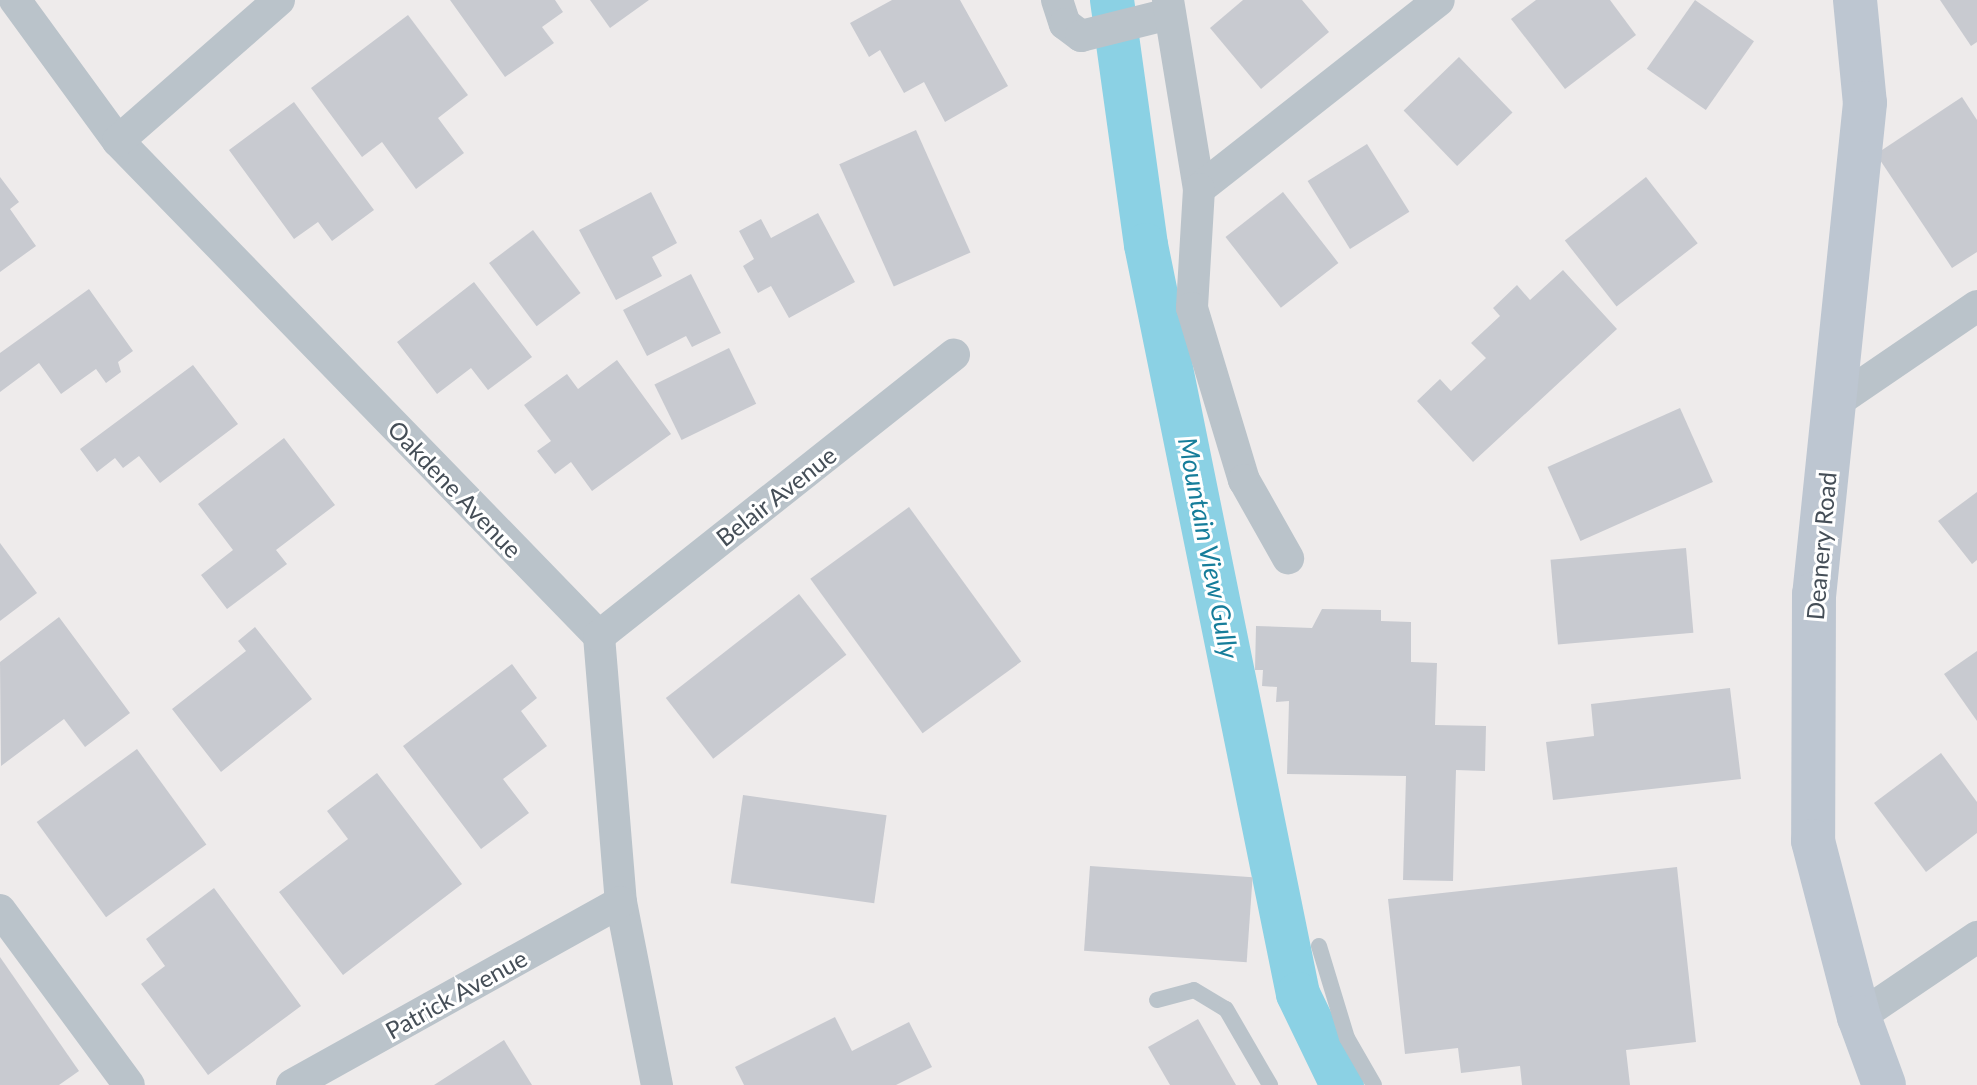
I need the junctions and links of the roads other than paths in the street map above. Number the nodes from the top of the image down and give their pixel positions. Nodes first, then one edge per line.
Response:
1 (15, 0) edge
2 (279, 0) edge
3 (1057, 0) edge
4 (1439, 0) edge
5 (1855, 0) edge
6 (1169, 7) edge
7 (118, 141) junction
8 (1199, 189) junction
9 (1977, 306) edge
10 (954, 355) dead end
11 (1835, 403) junction
12 (1288, 558) dead end
13 (599, 636) junction
14 (621, 902) junction
15 (0, 910) edge
16 (1977, 937) edge
17 (1319, 946) dead end
18 (1157, 1000) dead end
19 (1859, 1017) junction
20 (129, 1085) edge
21 (292, 1085) edge
22 (657, 1085) edge
23 (1270, 1085) edge
24 (1374, 1085) edge
25 (1884, 1085) edge

1 - 7 street, Oakdene Avenue
2 - 7 street
3 - 6 street
4 - 8 street
5 - 11 street, Deanery Road
6 - 8 street
7 - 13 street, Oakdene Avenue
8 - 12 street
9 - 11 street
10 - 13 street, Belair Avenue
11 - 19 street, Deanery Road
13 - 14 street
14 - 21 street, Patrick Avenue
14 - 22 street
15 - 20 street
16 - 19 street
17 - 24 lane
18 - 23 lane
19 - 25 street, Deanery Road

